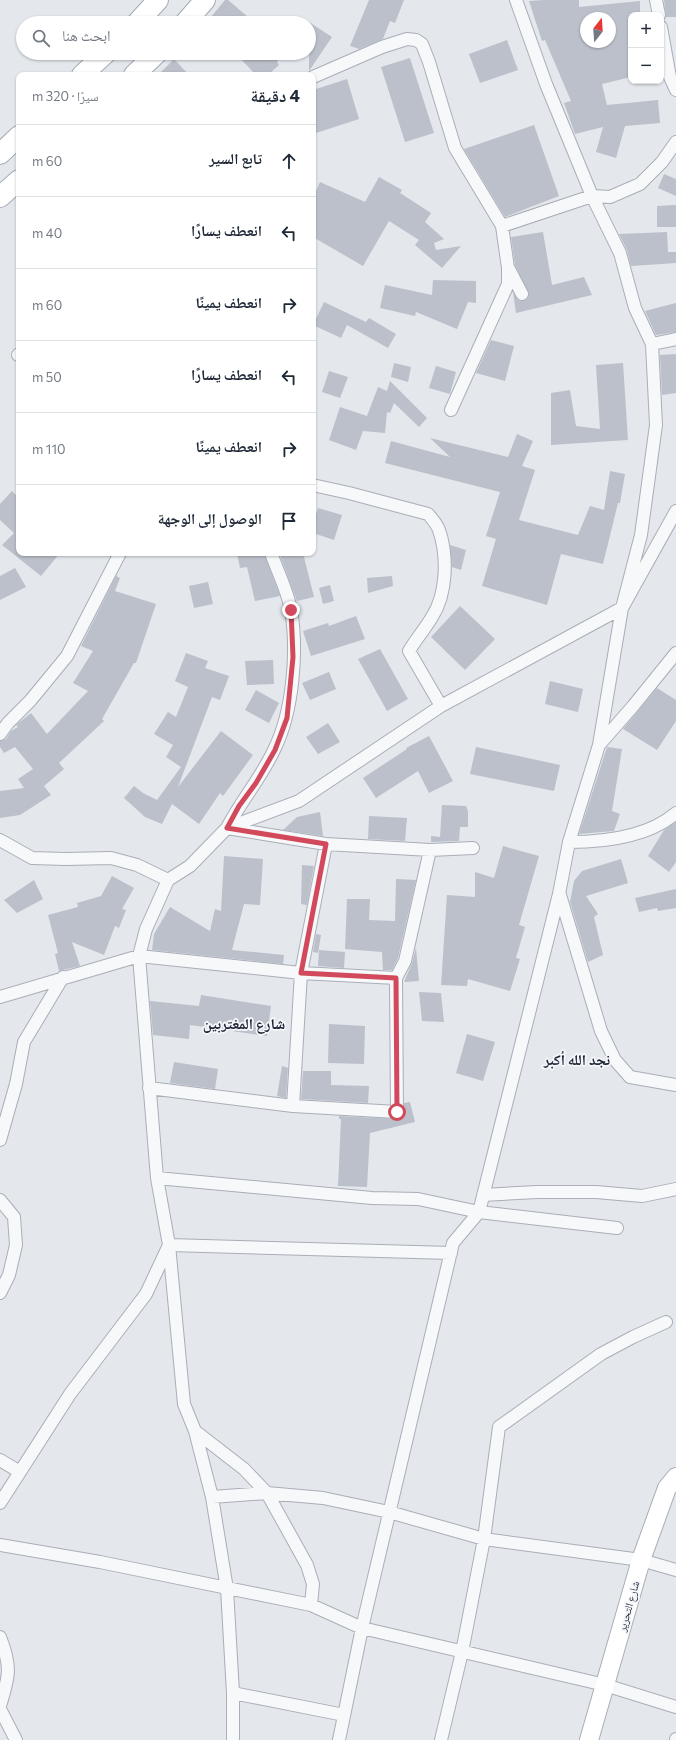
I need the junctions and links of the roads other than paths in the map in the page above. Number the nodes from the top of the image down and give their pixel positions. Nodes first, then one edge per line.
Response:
1 (158, 0) edge
2 (205, 0) edge
3 (516, 0) edge
4 (656, 0) edge
5 (658, 12) edge
6 (143, 16) edge
7 (191, 16) edge
8 (664, 44) edge
9 (98, 60) edge
10 (150, 60) edge
11 (85, 72) edge
12 (137, 72) edge
13 (316, 76) edge
14 (676, 90) edge
15 (16, 139) edge
16 (676, 142) edge
17 (0, 154) edge
18 (16, 183) edge
19 (592, 196) junction
20 (0, 197) edge
21 (502, 226) junction
22 (508, 268) junction
23 (522, 294) dead end
24 (676, 339) edge
25 (652, 344) junction
26 (451, 410) dead end
27 (317, 486) dead end
28 (676, 511) edge
29 (118, 556) edge
30 (272, 556) edge
31 (622, 608) junction
32 (676, 653) edge
33 (441, 706) junction
34 (0, 734) edge
35 (599, 745) junction
36 (676, 812) edge
37 (227, 828) junction
38 (0, 840) edge
39 (569, 842) junction
40 (326, 844) junction
41 (473, 848) dead end
42 (430, 850) junction
43 (168, 880) junction
44 (559, 894) junction
45 (139, 956) junction
46 (301, 973) junction
47 (63, 977) junction
48 (396, 978) junction
49 (0, 997) edge
50 (676, 1085) edge
51 (149, 1088) junction
52 (293, 1106) junction
53 (0, 1140) edge
54 (157, 1178) junction
55 (676, 1189) edge
56 (483, 1195) junction
57 (0, 1200) edge
58 (479, 1212) junction
59 (617, 1228) dead end
60 (169, 1245) junction
61 (451, 1253) junction
62 (0, 1292) edge
63 (666, 1322) dead end
64 (195, 1431) junction
65 (0, 1460) edge
66 (20, 1472) junction
67 (676, 1477) edge
68 (267, 1493) junction
69 (212, 1497) junction
70 (0, 1503) edge
71 (389, 1512) junction
72 (484, 1539) junction
73 (0, 1545) edge
74 (641, 1560) junction
75 (676, 1570) edge
76 (227, 1589) junction
77 (311, 1605) junction
78 (362, 1628) junction
79 (0, 1638) edge
80 (462, 1652) junction
81 (605, 1685) junction
82 (233, 1693) junction
83 (676, 1707) edge
84 (0, 1708) edge
85 (344, 1716) junction
86 (16, 1740) edge
87 (233, 1740) edge
88 (339, 1740) edge
89 (441, 1740) edge
90 (589, 1740) edge

1 - 6 main road
2 - 7 main road
3 - 19 street
4 - 5 street
8 - 14 street
9 - 11 main road
10 - 12 main road
13 - 21 street
15 - 17 main road
16 - 19 street
18 - 20 main road
19 - 21 street
19 - 25 street
21 - 22 street
22 - 23 street
22 - 26 street
24 - 25 street
25 - 31 street
27 - 33 street
28 - 31 street
29 - 34 street
30 - 37 street
31 - 33 street
31 - 35 street
32 - 35 street
33 - 37 street
35 - 39 street
36 - 39 street
37 - 40 street
37 - 43 street
38 - 43 street
39 - 44 street
40 - 42 street
40 - 46 street
41 - 42 street
42 - 48 street
43 - 45 street
44 - 50 street
44 - 56 street
45 - 46 street
45 - 47 street
45 - 51 street
46 - 48 street
46 - 52 street
47 - 49 street
47 - 53 street
48 - 52 street
51 - 52 street
51 - 54 street
54 - 58 street
54 - 60 street
55 - 56 street
56 - 58 street
57 - 62 street
58 - 59 street
58 - 61 street
60 - 61 street
60 - 64 street
60 - 66 street
61 - 71 street
63 - 72 street
64 - 68 street
64 - 69 street
65 - 66 street
66 - 70 street
67 - 74 main road, شارع التحرير
68 - 69 street
68 - 71 street
68 - 77 street
69 - 76 street
71 - 72 street
71 - 78 street
72 - 74 street
72 - 80 street
73 - 76 street
74 - 75 street
74 - 81 main road, شارع التحرير
76 - 77 street
76 - 82 street
77 - 78 street
78 - 80 street
78 - 85 street
79 - 84 street
80 - 81 street
80 - 89 street
81 - 83 street
81 - 90 main road, شارع التحرير
82 - 85 street
82 - 87 street
84 - 86 street
85 - 88 street

